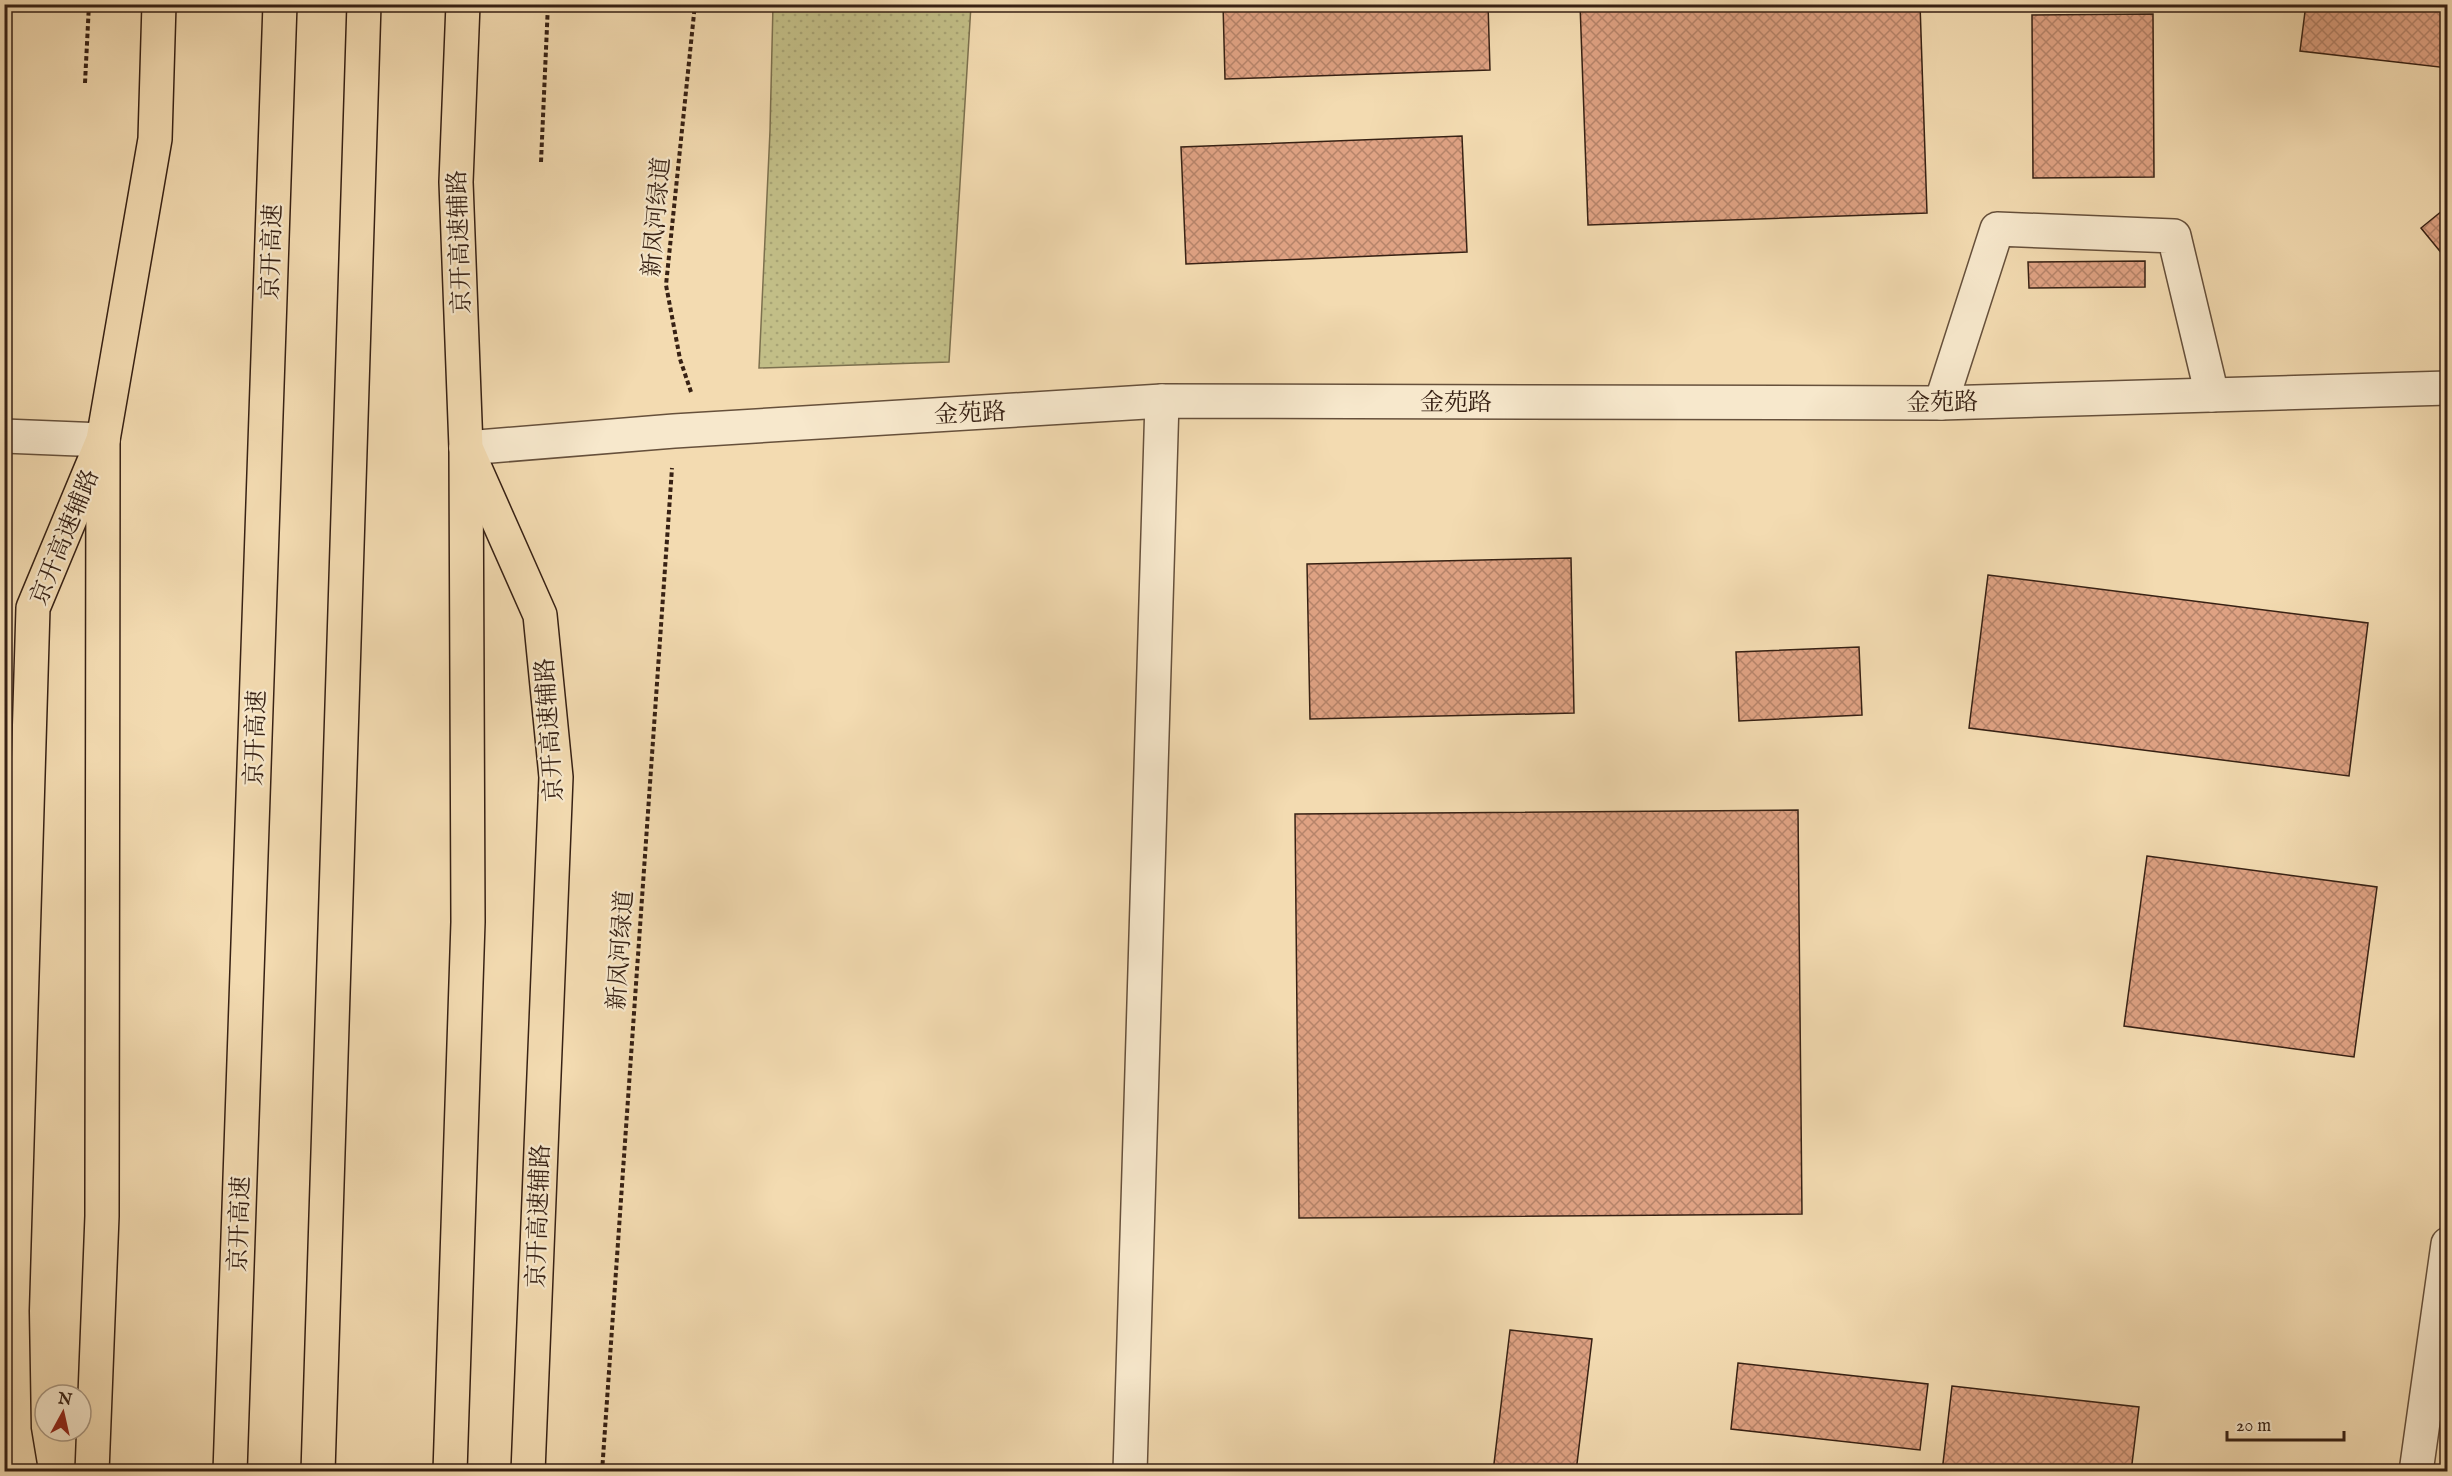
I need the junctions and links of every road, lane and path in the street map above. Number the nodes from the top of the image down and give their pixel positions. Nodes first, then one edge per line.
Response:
1 (89, 4) edge
2 (159, 4) edge
3 (280, 4) edge
4 (364, 4) edge
5 (463, 4) edge
6 (548, 4) edge
7 (695, 4) edge
8 (85, 83) dead end
9 (541, 162) dead end
10 (2448, 388) edge
11 (2212, 394) junction
12 (1162, 401) junction
13 (1941, 403) junction
14 (688, 430) junction
15 (4, 436) edge
16 (103, 440) junction
17 (466, 448) junction
18 (2448, 1244) edge
19 (21, 1472) edge
20 (92, 1472) edge
21 (231, 1472) edge
22 (318, 1472) edge
23 (450, 1472) edge
24 (528, 1472) edge
25 (602, 1472) edge
26 (1130, 1472) edge
27 (2416, 1472) edge

1 - 8 path
2 - 16 main road, 京开高速辅路
3 - 21 main road, 京开高速
4 - 22 main road
5 - 17 main road, 京开高速辅路
6 - 9 path
7 - 14 path, 新凤河绿道
10 - 11 street, 金苑路
11 - 13 street, 金苑路
11 - 13 street
12 - 13 street, 金苑路
12 - 14 street, 金苑路
12 - 26 street
14 - 17 street, 金苑路
14 - 25 path, 新凤河绿道
15 - 16 street
16 - 19 main road, 京开高速辅路
16 - 20 main road
17 - 23 main road
17 - 24 main road, 京开高速辅路
18 - 27 street

